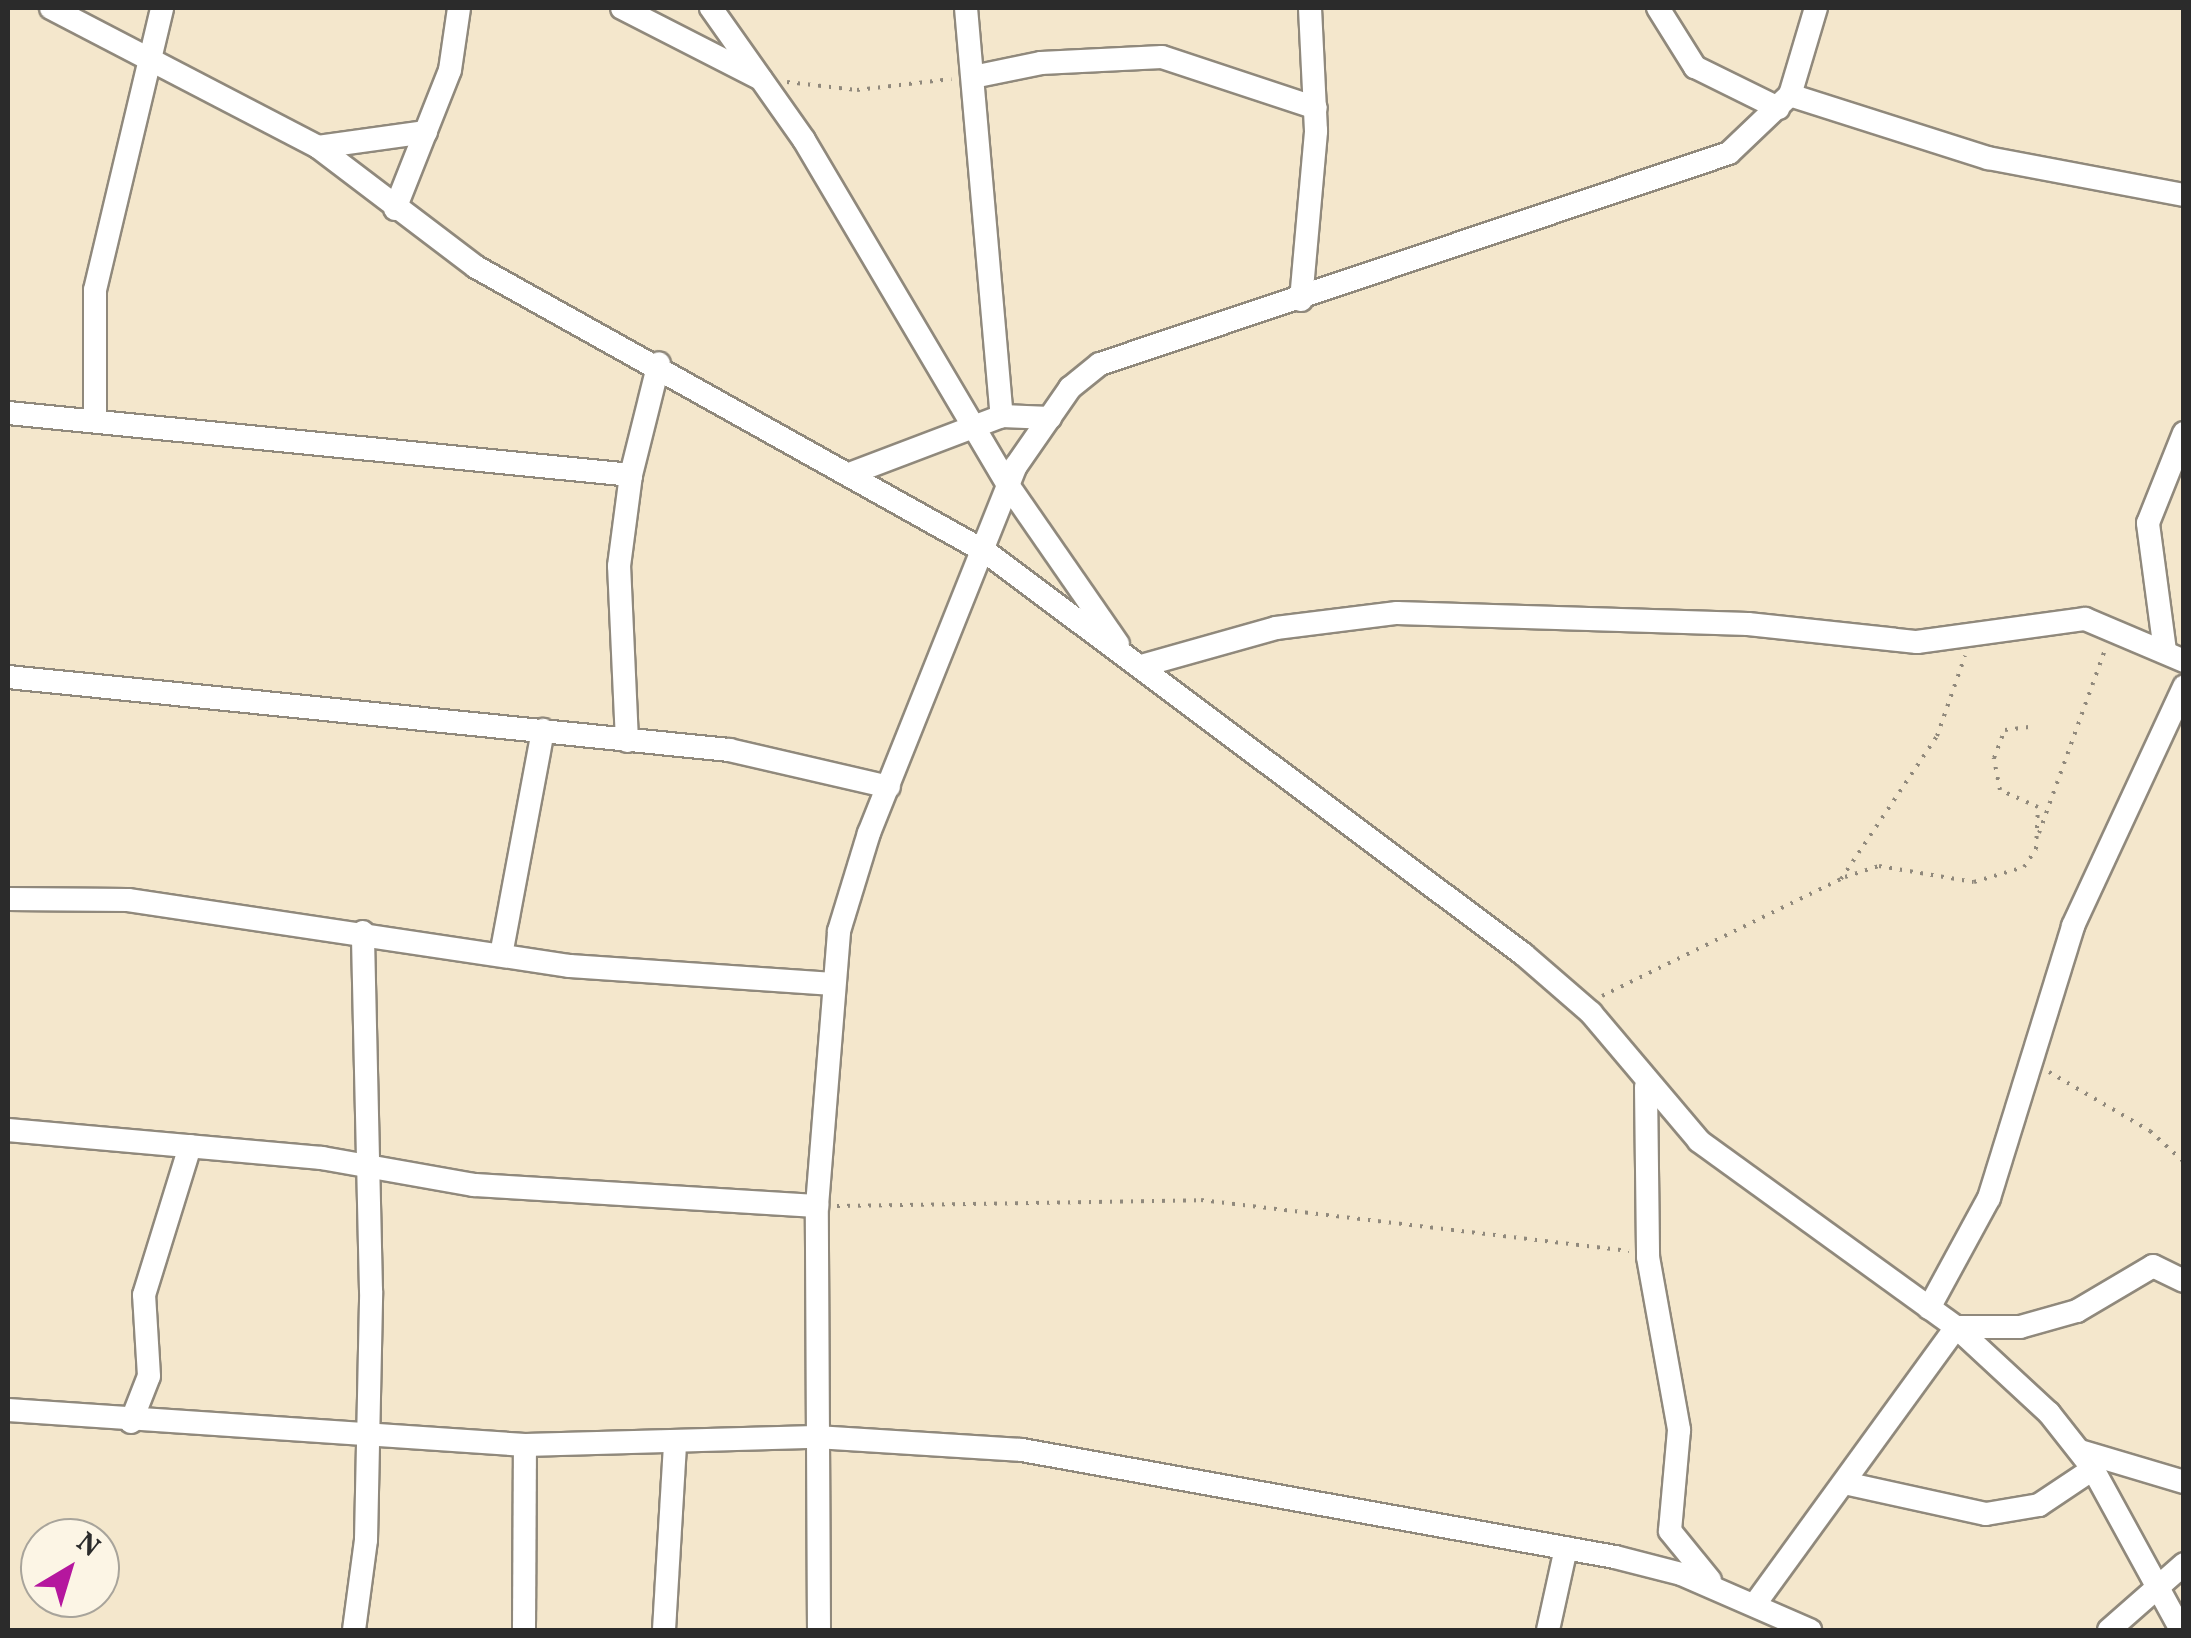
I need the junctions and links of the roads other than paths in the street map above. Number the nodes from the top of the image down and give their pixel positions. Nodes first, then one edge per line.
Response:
1 (162, 8) edge
2 (459, 8) edge
3 (622, 8) edge
4 (711, 8) edge
5 (966, 8) edge
6 (1332, 8) edge
7 (1658, 8) edge
8 (1816, 8) edge
9 (57, 9) edge
10 (1311, 19) edge
11 (150, 60) junction
12 (973, 78) junction
13 (762, 79) junction
14 (1784, 102) junction
15 (1316, 108) junction
16 (426, 132) junction
17 (318, 148) junction
18 (2184, 195) edge
19 (396, 209) junction
20 (1301, 300) junction
21 (659, 363) junction
22 (8, 412) edge
23 (1002, 416) junction
24 (1050, 418) junction
25 (95, 419) junction
26 (976, 428) junction
27 (2184, 433) edge
28 (852, 472) junction
29 (630, 474) junction
30 (1008, 485) junction
31 (986, 552) junction
32 (2174, 656) edge
33 (1132, 659) junction
34 (8, 677) edge
35 (2184, 687) edge
36 (543, 730) junction
37 (627, 741) junction
38 (889, 786) junction
39 (8, 898) edge
40 (363, 932) junction
41 (501, 955) junction
42 (832, 984) junction
43 (1646, 1087) junction
44 (8, 1130) edge
45 (190, 1146) junction
46 (366, 1165) junction
47 (817, 1206) junction
48 (2184, 1282) edge
49 (1929, 1308) junction
50 (1956, 1327) junction
51 (8, 1410) edge
52 (132, 1422) junction
53 (366, 1432) junction
54 (816, 1437) junction
55 (675, 1443) junction
56 (524, 1445) junction
57 (2087, 1460) junction
58 (2184, 1482) edge
59 (1849, 1484) junction
60 (1566, 1548) junction
61 (2184, 1564) edge
62 (1718, 1588) junction
63 (2160, 1593) junction
64 (1755, 1604) junction
65 (1777, 1624) edge
66 (354, 1630) edge
67 (524, 1630) edge
68 (664, 1630) edge
69 (819, 1630) edge
70 (1548, 1630) edge
71 (1810, 1630) edge
72 (2108, 1630) edge
73 (2181, 1630) edge

1 - 11 street
2 - 16 street
3 - 13 street
4 - 13 street
5 - 12 street
6 - 10 street
7 - 14 street
8 - 14 street
9 - 11 street
10 - 15 street
11 - 17 street
11 - 25 street
12 - 15 street
12 - 23 street
13 - 26 street
14 - 18 street
14 - 20 street
15 - 20 street
16 - 17 street
16 - 19 street
17 - 19 street
19 - 21 street
20 - 24 street
21 - 28 street
21 - 29 street
22 - 25 street
23 - 24 street
23 - 26 street
24 - 30 street
25 - 29 street
26 - 28 street
26 - 30 street
27 - 32 street
28 - 31 street
29 - 37 street
30 - 31 street
30 - 33 street
31 - 33 street
31 - 38 street
32 - 33 street
33 - 43 street
34 - 36 street
35 - 49 street
36 - 37 street
36 - 41 street
37 - 38 street
38 - 42 street
39 - 40 street
40 - 41 street
40 - 46 street
41 - 42 street
42 - 47 street
43 - 49 street
43 - 62 street
44 - 45 street
45 - 46 street
45 - 52 street
46 - 47 street
46 - 53 street
47 - 54 street
48 - 50 street
49 - 50 street
50 - 57 street
50 - 59 street
51 - 52 street
52 - 53 street
53 - 56 street
53 - 66 street
54 - 55 street
54 - 60 street
54 - 69 street
55 - 56 street
55 - 68 street
56 - 67 street
57 - 58 street
57 - 59 street
57 - 63 street
59 - 64 street
60 - 62 street
60 - 70 street
61 - 63 street
62 - 64 street
63 - 72 street
63 - 73 street
64 - 65 street
65 - 71 street

